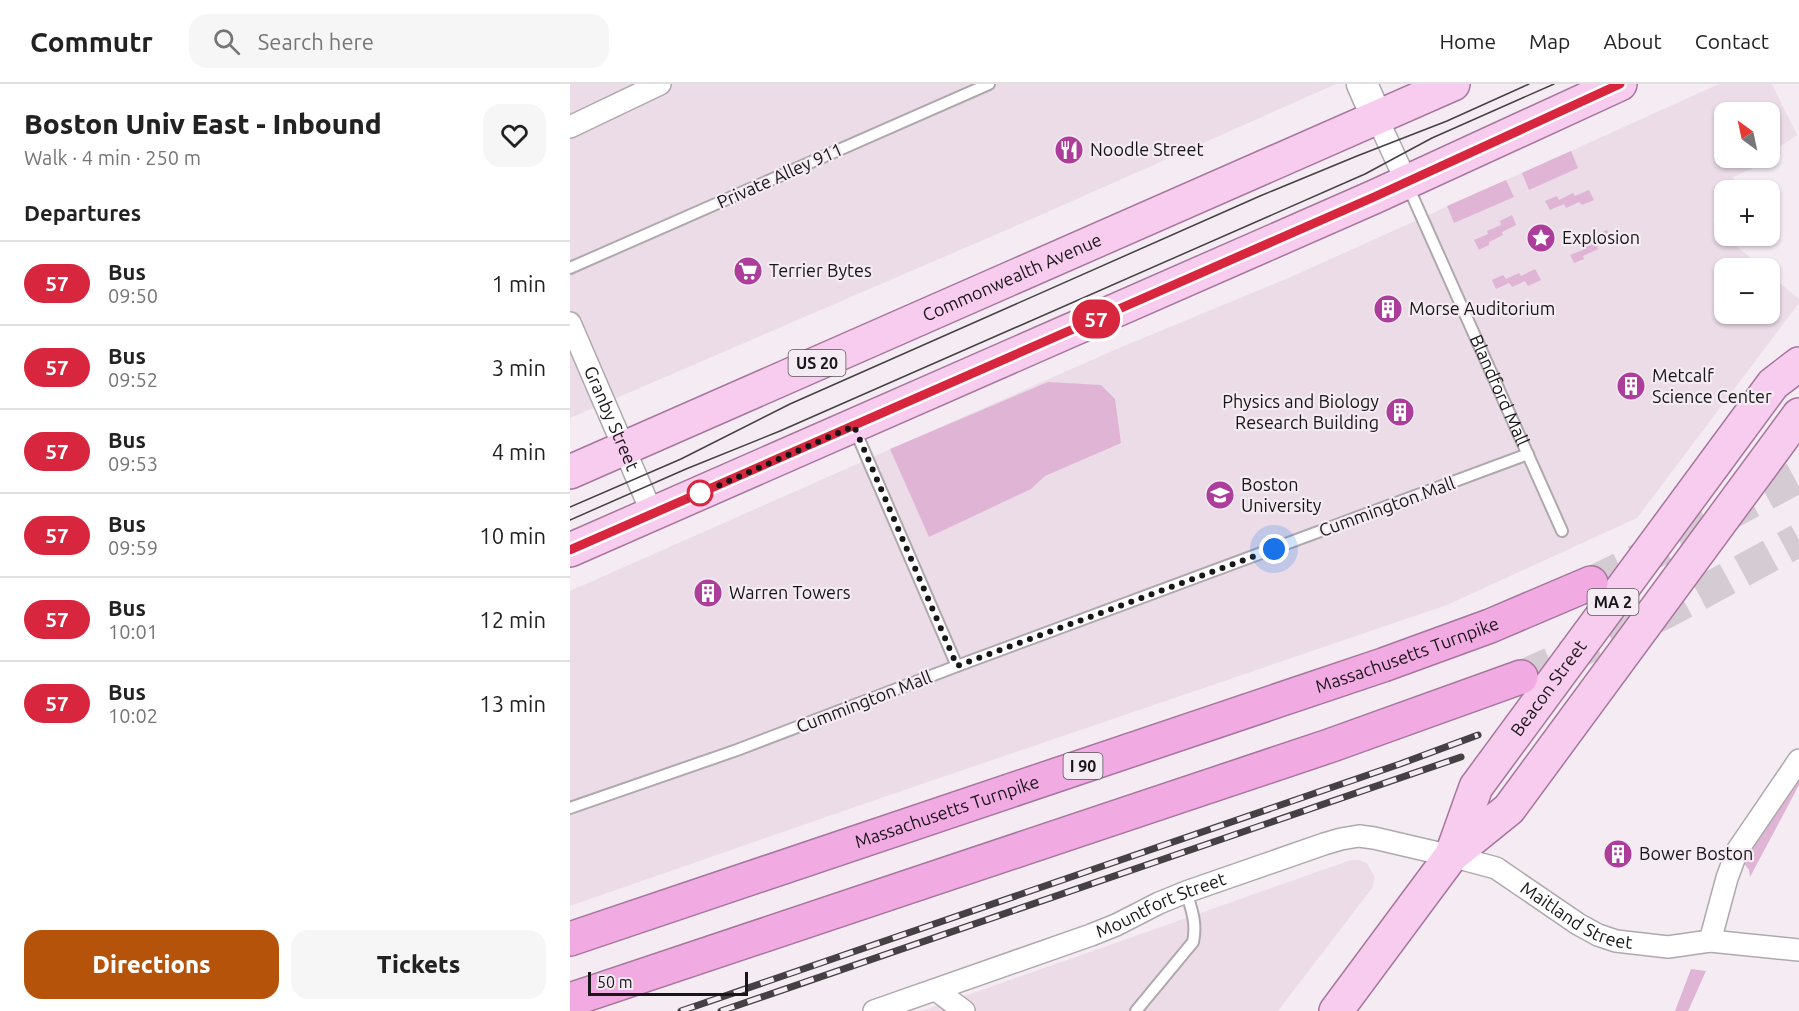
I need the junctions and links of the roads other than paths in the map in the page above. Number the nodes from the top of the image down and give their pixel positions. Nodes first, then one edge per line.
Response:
1 (660, 84) edge
2 (989, 84) edge
3 (1362, 84) edge
4 (1453, 84) edge
5 (1620, 84) edge
6 (1377, 118) junction
7 (570, 127) edge
8 (1406, 181) junction
9 (570, 268) edge
10 (570, 323) edge
11 (1799, 364) edge
12 (1799, 415) edge
13 (854, 426) junction
14 (624, 448) junction
15 (1528, 454) junction
16 (570, 472) edge
17 (652, 513) junction
18 (1562, 531) dead end
19 (570, 550) edge
20 (1592, 583) tunnel mouth
21 (957, 666) junction
22 (1521, 677) tunnel mouth
23 (1799, 760) edge
24 (570, 808) edge
25 (1451, 856) junction
26 (1186, 892) junction
27 (570, 939) edge
28 (1710, 941) junction
29 (1799, 950) edge
30 (930, 992) junction
31 (570, 1000) edge
32 (874, 1011) edge
33 (911, 1011) edge
34 (964, 1011) edge
35 (1136, 1011) edge
36 (1336, 1011) edge

1 - 7 street
2 - 9 lane, Private Alley 911
3 - 6 street
4 - 6 main road, Commonwealth Avenue / US 20
5 - 8 main road
6 - 8 street, Blandford Mall
6 - 14 main road, Commonwealth Avenue / US 20
8 - 13 main road
8 - 15 lane, Blandford Mall
10 - 14 street, Granby Street
11 - 25 main road, Beacon Street / MA 2
12 - 25 main road, Beacon Street / MA 2
13 - 17 main road
13 - 21 lane
14 - 16 main road, Commonwealth Avenue / US 20
14 - 17 street, Granby Street
15 - 18 lane, Blandford Mall
15 - 21 lane, Cummington Mall
17 - 19 main road
20 - 27 highway, Massachusetts Turnpike / I 90
21 - 24 lane, Cummington Mall
22 - 31 highway
23 - 28 street
25 - 26 street, Mountfort Street
25 - 28 street, Maitland Street
25 - 36 main road, Beacon Street / MA 2
26 - 30 street, Mountfort Street
26 - 35 lane
28 - 29 street, Maitland Street
30 - 32 street, Mountfort Street
30 - 33 street
30 - 34 street

